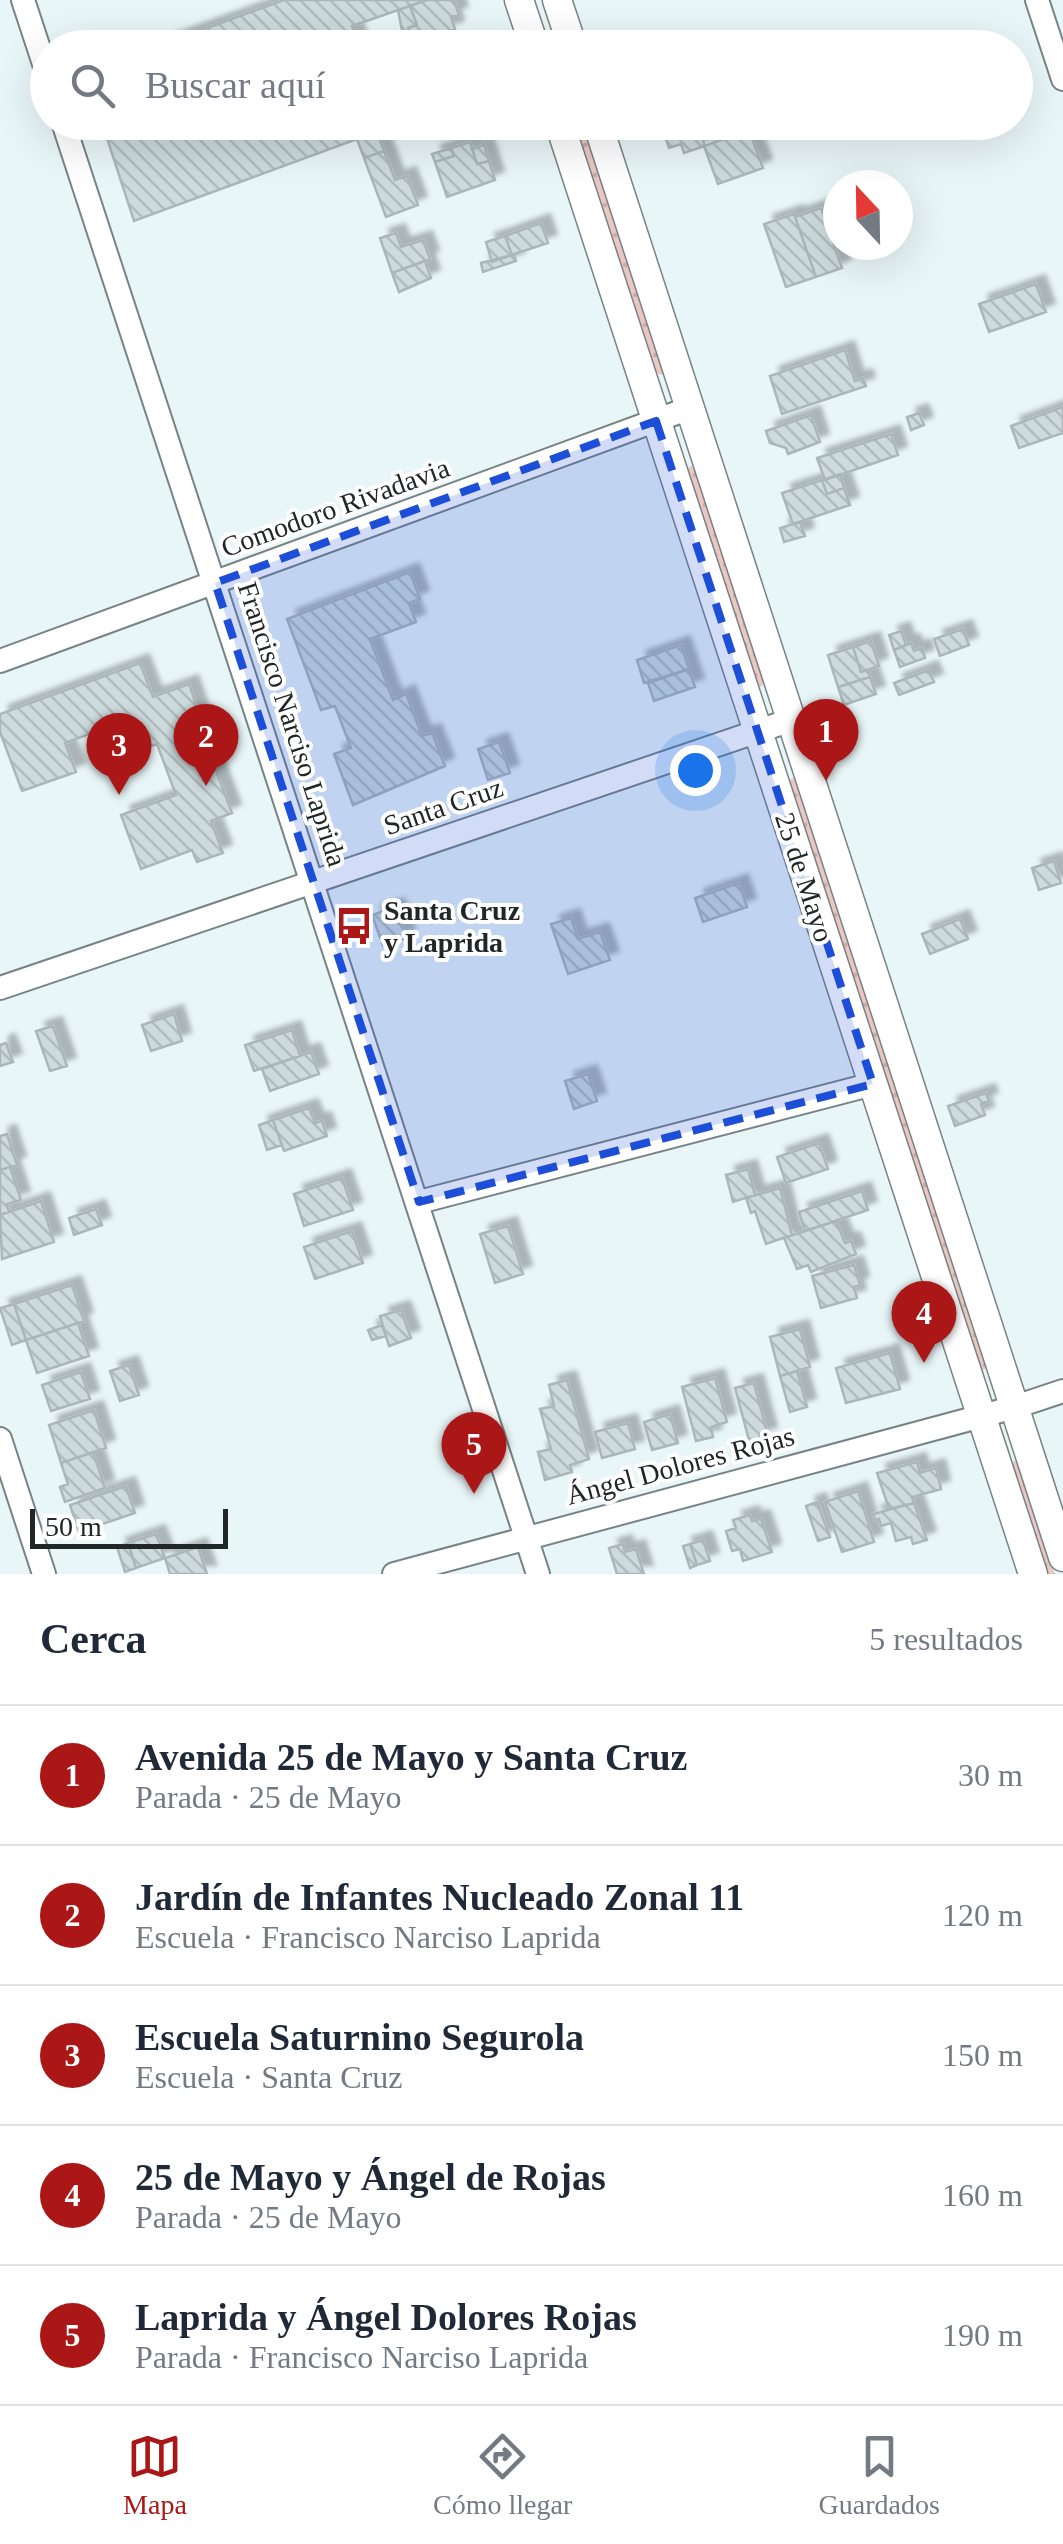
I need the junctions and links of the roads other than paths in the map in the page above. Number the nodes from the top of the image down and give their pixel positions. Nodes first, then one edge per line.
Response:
1 (22, 0) edge
2 (520, 0) edge
3 (557, 0) edge
4 (1036, 0) edge
5 (32, 30) edge
6 (529, 30) edge
7 (566, 30) edge
8 (1063, 80) edge
9 (69, 140) edge
10 (565, 140) edge
11 (603, 140) edge
12 (690, 408) junction
13 (656, 421) junction
14 (214, 583) junction
15 (0, 661) edge
16 (791, 720) junction
17 (758, 731) junction
18 (313, 882) junction
19 (0, 988) edge
20 (873, 1084) junction
21 (419, 1202) junction
22 (1063, 1391) edge
23 (1014, 1407) junction
24 (981, 1416) junction
25 (0, 1439) edge
26 (527, 1537) junction
27 (1063, 1557) edge
28 (44, 1574) edge
29 (394, 1574) edge
30 (538, 1574) edge
31 (1033, 1574) edge

1 - 5 street
2 - 6 street
3 - 7 street
4 - 8 street
9 - 14 street, Francisco Narciso Laprida
10 - 13 street, 25 de Mayo
11 - 12 street, 25 de Mayo
12 - 13 street, Comodoro Rivadavia
12 - 16 street, 25 de Mayo
13 - 14 street, Comodoro Rivadavia
13 - 17 street, 25 de Mayo
14 - 15 street, Comodoro Rivadavia
14 - 18 street, Francisco Narciso Laprida
16 - 17 street, Santa Cruz
16 - 23 street, 25 de Mayo
17 - 18 street, Santa Cruz
17 - 20 street, 25 de Mayo
18 - 19 street, Santa Cruz
18 - 21 street, Francisco Narciso Laprida
20 - 21 street
20 - 24 street, 25 de Mayo
21 - 26 street, Francisco Narciso Laprida
22 - 23 street, Ángel Dolores Rojas
23 - 24 street, Ángel Dolores Rojas
23 - 27 street, 25 de Mayo
24 - 26 street, Ángel Dolores Rojas
24 - 31 street, 25 de Mayo
25 - 28 street
26 - 29 street, Ángel Dolores Rojas
26 - 30 street, Francisco Narciso Laprida

